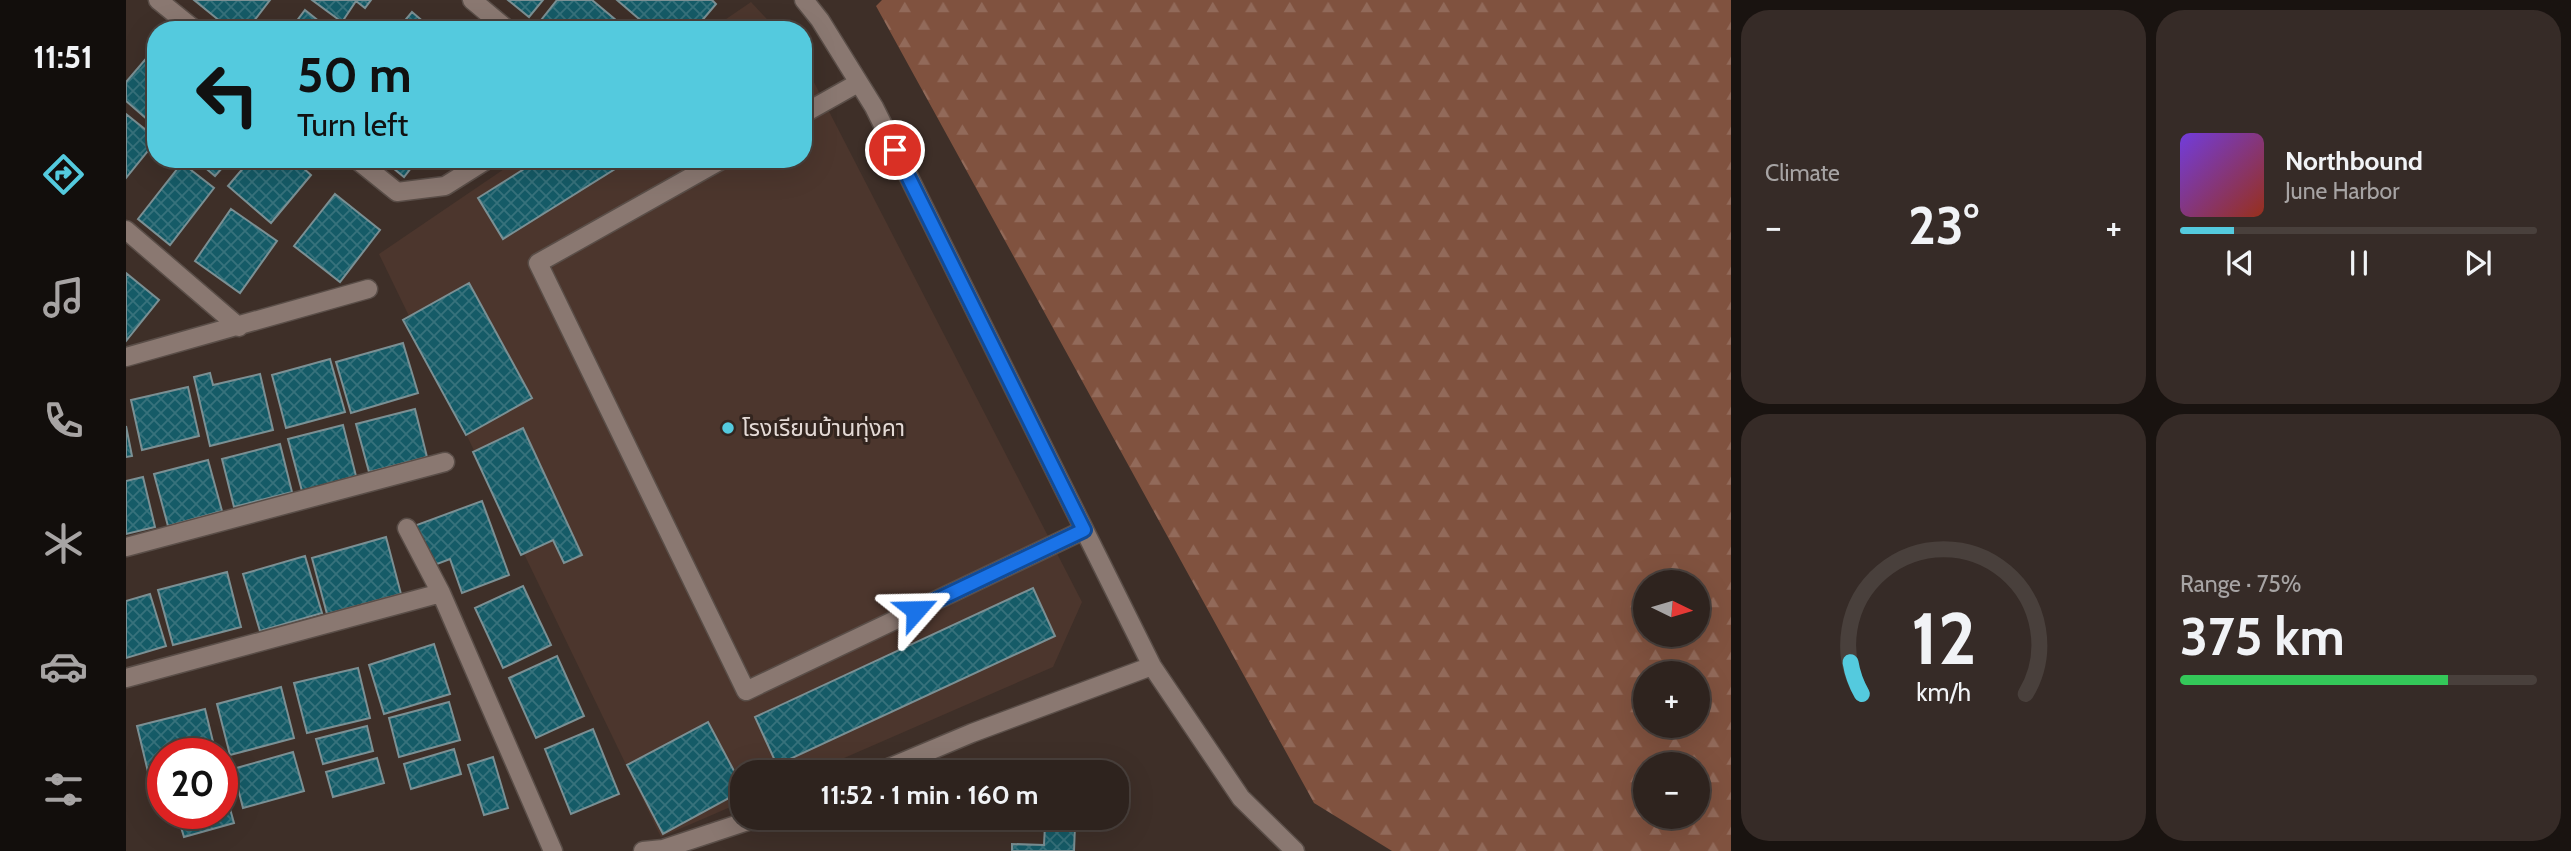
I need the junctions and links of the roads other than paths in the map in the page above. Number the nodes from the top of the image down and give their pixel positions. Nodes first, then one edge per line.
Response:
1 (158, 0) edge
2 (472, 0) edge
3 (804, 0) edge
4 (184, 21) edge
5 (497, 21) edge
6 (858, 83) junction
7 (812, 109) edge
8 (367, 168) edge
9 (474, 168) edge
10 (707, 168) edge
11 (126, 230) edge
12 (368, 289) dead end
13 (239, 327) junction
14 (126, 357) edge
15 (445, 462) dead end
16 (407, 528) dead end
17 (1084, 530) junction
18 (126, 547) edge
19 (441, 593) junction
20 (1152, 666) junction
21 (126, 678) edge
22 (908, 760) edge
23 (730, 827) edge
24 (553, 851) edge
25 (643, 851) edge
26 (1296, 851) edge

1 - 4 street
2 - 5 street
3 - 6 street
6 - 7 street
6 - 17 street
8 - 9 street
10 - 17 street
11 - 13 street
12 - 13 street
13 - 14 street
15 - 18 street
16 - 19 street
17 - 20 street
19 - 21 street
19 - 24 street
20 - 22 street
20 - 26 street
23 - 25 street

